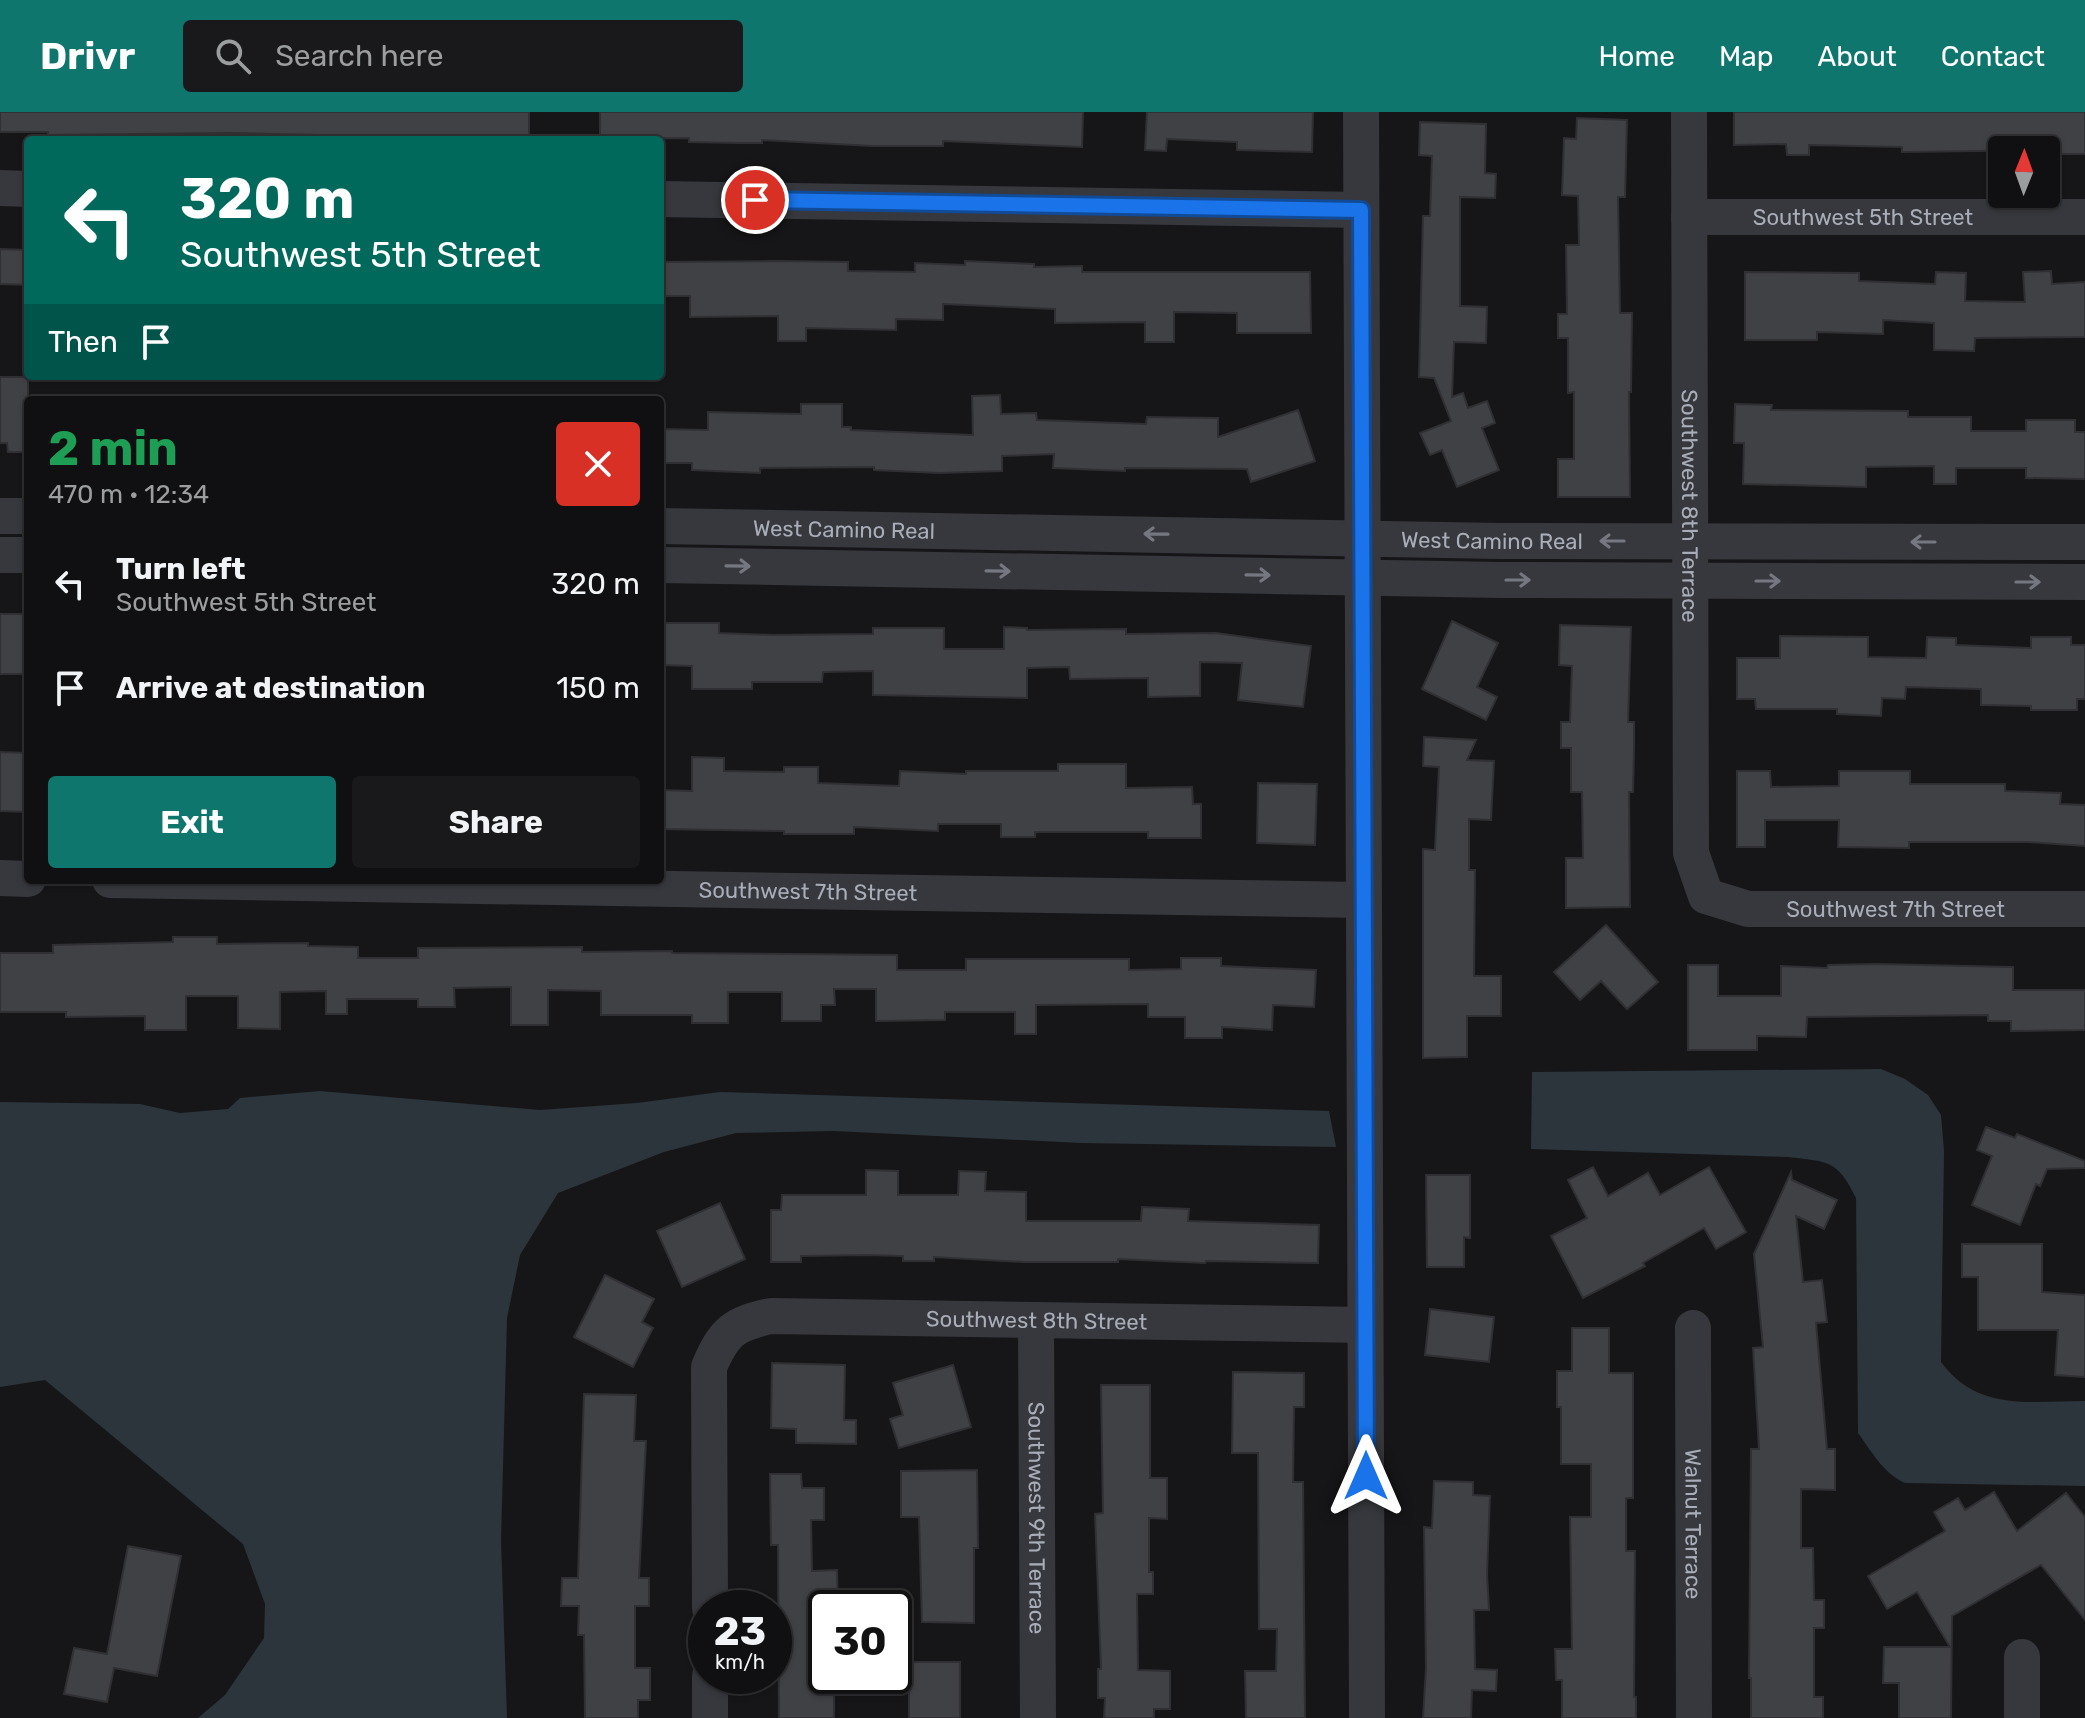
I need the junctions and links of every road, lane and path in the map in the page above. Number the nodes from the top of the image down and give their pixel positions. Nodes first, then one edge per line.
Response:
1 (1361, 112) edge
2 (1689, 112) edge
3 (0, 188) edge
4 (24, 189) edge
5 (664, 199) edge
6 (1361, 210) junction
7 (1689, 217) junction
8 (2085, 217) edge
9 (0, 516) edge
10 (24, 516) edge
11 (664, 526) edge
12 (1362, 537) junction
13 (1690, 541) junction
14 (2085, 542) edge
15 (0, 555) edge
16 (24, 555) edge
17 (664, 565) edge
18 (1362, 577) junction
19 (1690, 581) junction
20 (2085, 582) edge
21 (0, 878) edge
22 (24, 879) edge
23 (361, 884) edge
24 (1706, 896) joint
25 (1363, 900) junction
26 (2085, 909) edge
27 (1036, 1320) junction
28 (1365, 1325) junction
29 (1693, 1328) dead end
30 (710, 1590) edge
31 (2022, 1657) dead end
32 (710, 1694) edge
33 (710, 1718) edge
34 (1038, 1718) edge
35 (1367, 1718) edge
36 (1694, 1718) edge
37 (2022, 1718) edge

1 - 6 street
2 - 7 street, Southwest 8th Terrace
3 - 4 street
5 - 6 street
6 - 12 street
7 - 8 street, Southwest 5th Street
7 - 13 street, Southwest 8th Terrace
9 - 10 street
12 -> 11 street, West Camino Real
13 -> 12 street, West Camino Real
12 - 18 street
14 -> 13 street, West Camino Real
13 - 19 street, Southwest 8th Terrace
15 - 16 street
17 -> 18 street, West Camino Real
18 -> 19 street, West Camino Real
18 - 25 street
19 -> 20 street, West Camino Real
19 - 24 street, Southwest 8th Terrace
21 - 22 street
23 - 25 street, Southwest 7th Street
24 - 26 street, Southwest 7th Street
25 - 28 street
27 - 28 street, Southwest 8th Street
27 - 30 street, Southwest 8th Street
27 - 34 street, Southwest 9th Terrace
28 - 35 street
29 - 36 street, Walnut Terrace
31 - 37 street
32 - 33 street

